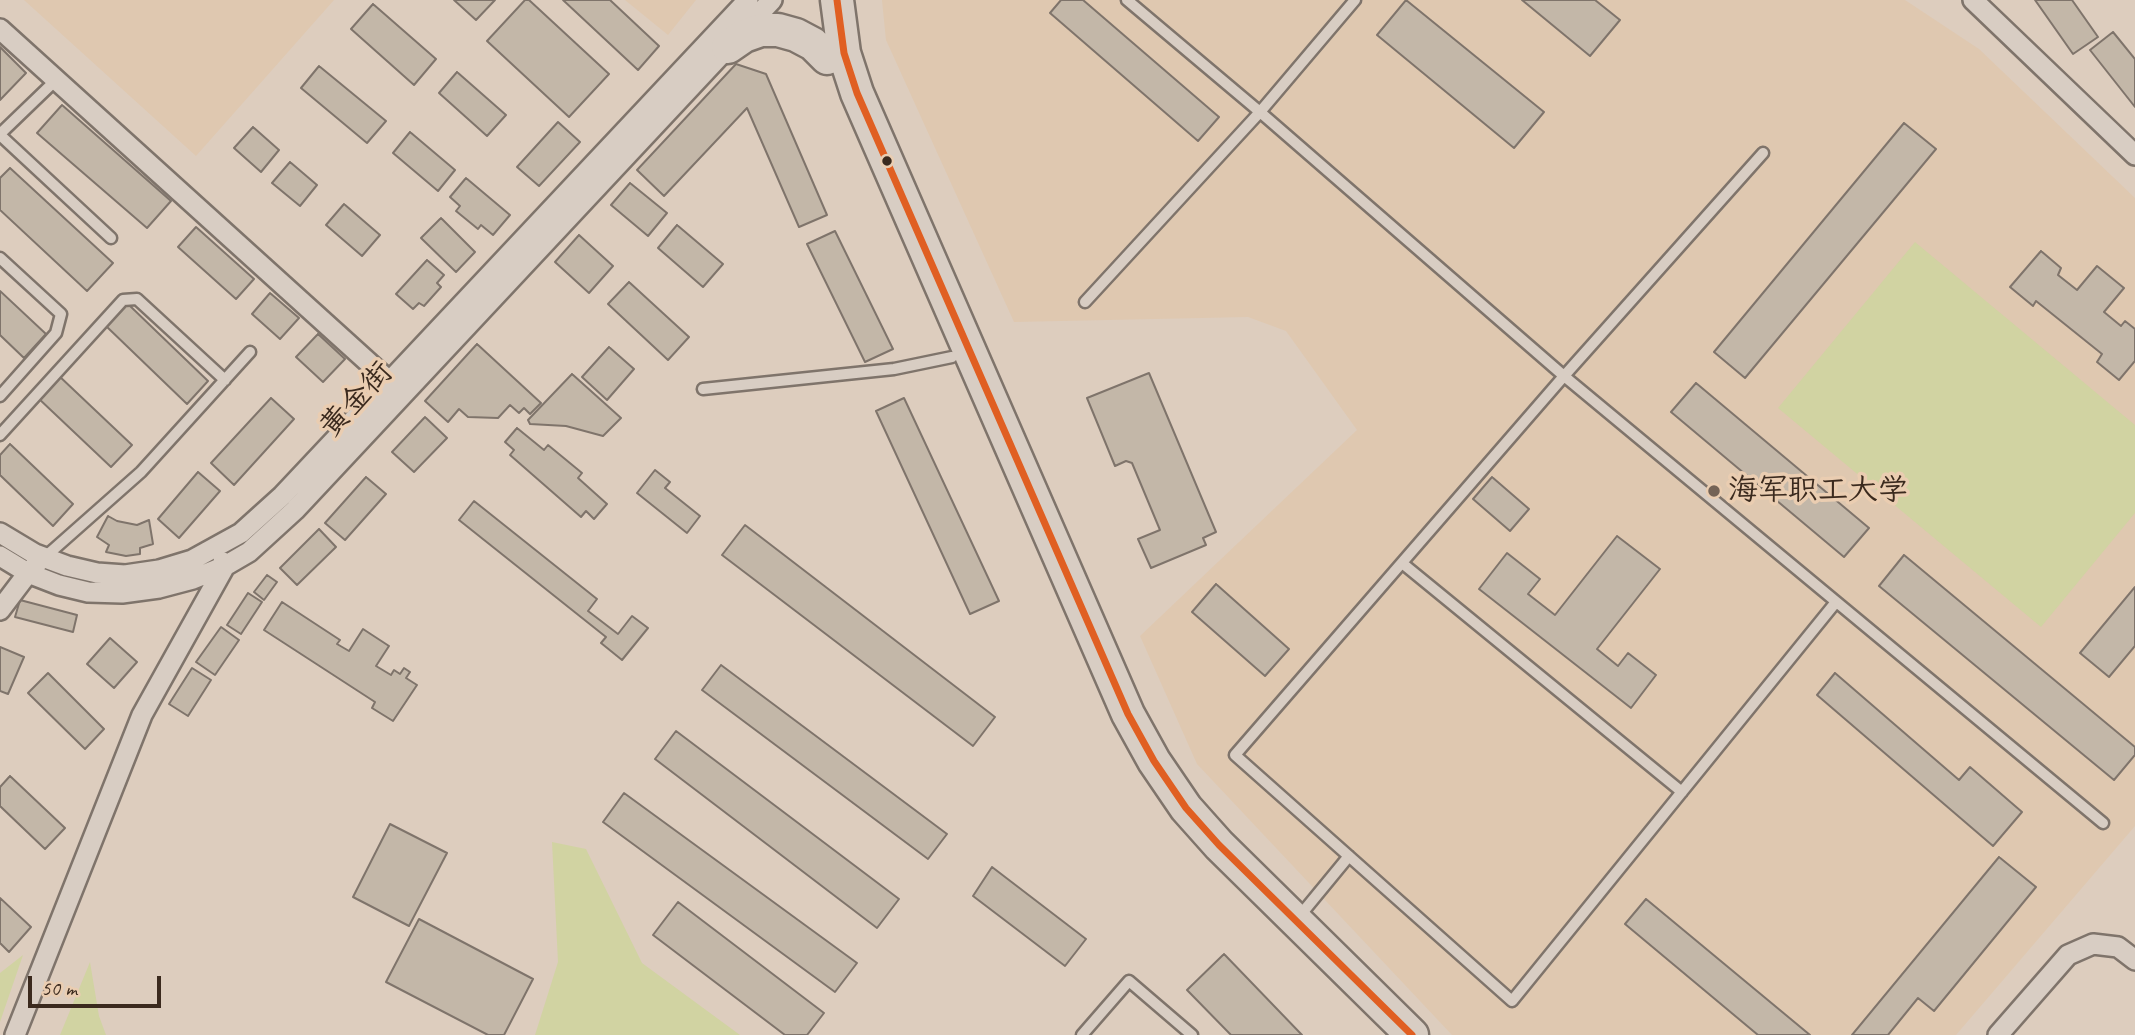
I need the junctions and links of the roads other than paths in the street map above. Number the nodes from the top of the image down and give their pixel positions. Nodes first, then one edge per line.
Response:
1 (748, 0) edge
2 (772, 0) edge
3 (818, 0) edge
4 (837, 0) edge
5 (1127, 0) edge
6 (1355, 0) edge
7 (1973, 0) edge
8 (0, 29) edge
9 (728, 47) junction
10 (827, 58) junction
11 (55, 80) junction
12 (1260, 112) junction
13 (0, 134) edge
14 (1763, 153) dead end
15 (2135, 155) edge
16 (111, 238) dead end
17 (0, 258) edge
18 (1084, 302) dead end
19 (250, 352) dead end
20 (952, 356) junction
21 (1564, 376) junction
22 (225, 380) junction
23 (396, 388) junction
24 (703, 389) dead end
25 (0, 396) edge
26 (0, 435) edge
27 (0, 533) edge
28 (218, 548) junction
29 (0, 556) edge
30 (45, 558) junction
31 (1402, 563) junction
32 (225, 566) junction
33 (28, 573) junction
34 (1836, 602) junction
35 (0, 610) edge
36 (1682, 792) junction
37 (2103, 823) dead end
38 (1349, 856) junction
39 (1295, 920) junction
40 (2135, 960) edge
41 (16, 1035) edge
42 (1082, 1035) edge
43 (1192, 1035) edge
44 (1384, 1035) edge
45 (1412, 1035) edge
46 (1998, 1035) edge

1 - 23 street, 黄金街
2 - 9 street, 黄金街
3 - 10 highway
4 - 39 highway
5 - 12 lane
6 - 12 lane
7 - 15 street
8 - 11 street
9 - 10 highway
9 - 23 street, 黄金街
10 - 20 highway
11 - 13 lane
11 - 23 street
12 - 18 lane
12 - 21 lane
13 - 16 lane
14 - 21 lane
17 - 25 lane
19 - 22 lane
20 - 24 lane
20 - 44 highway
21 - 31 lane
21 - 34 lane
22 - 26 lane
22 - 30 lane
23 - 28 street, 黄金街
23 - 32 street, 黄金街
27 - 30 street, 黄金街
28 - 30 street, 黄金街
28 - 32 street
29 - 33 street, 黄金街
30 - 33 street
31 - 36 lane
31 - 38 lane
32 - 33 street, 黄金街
32 - 41 street
33 - 35 street
34 - 36 lane
34 - 37 lane
36 - 38 lane
38 - 39 lane
39 - 45 highway
40 - 46 street
42 - 43 lane

